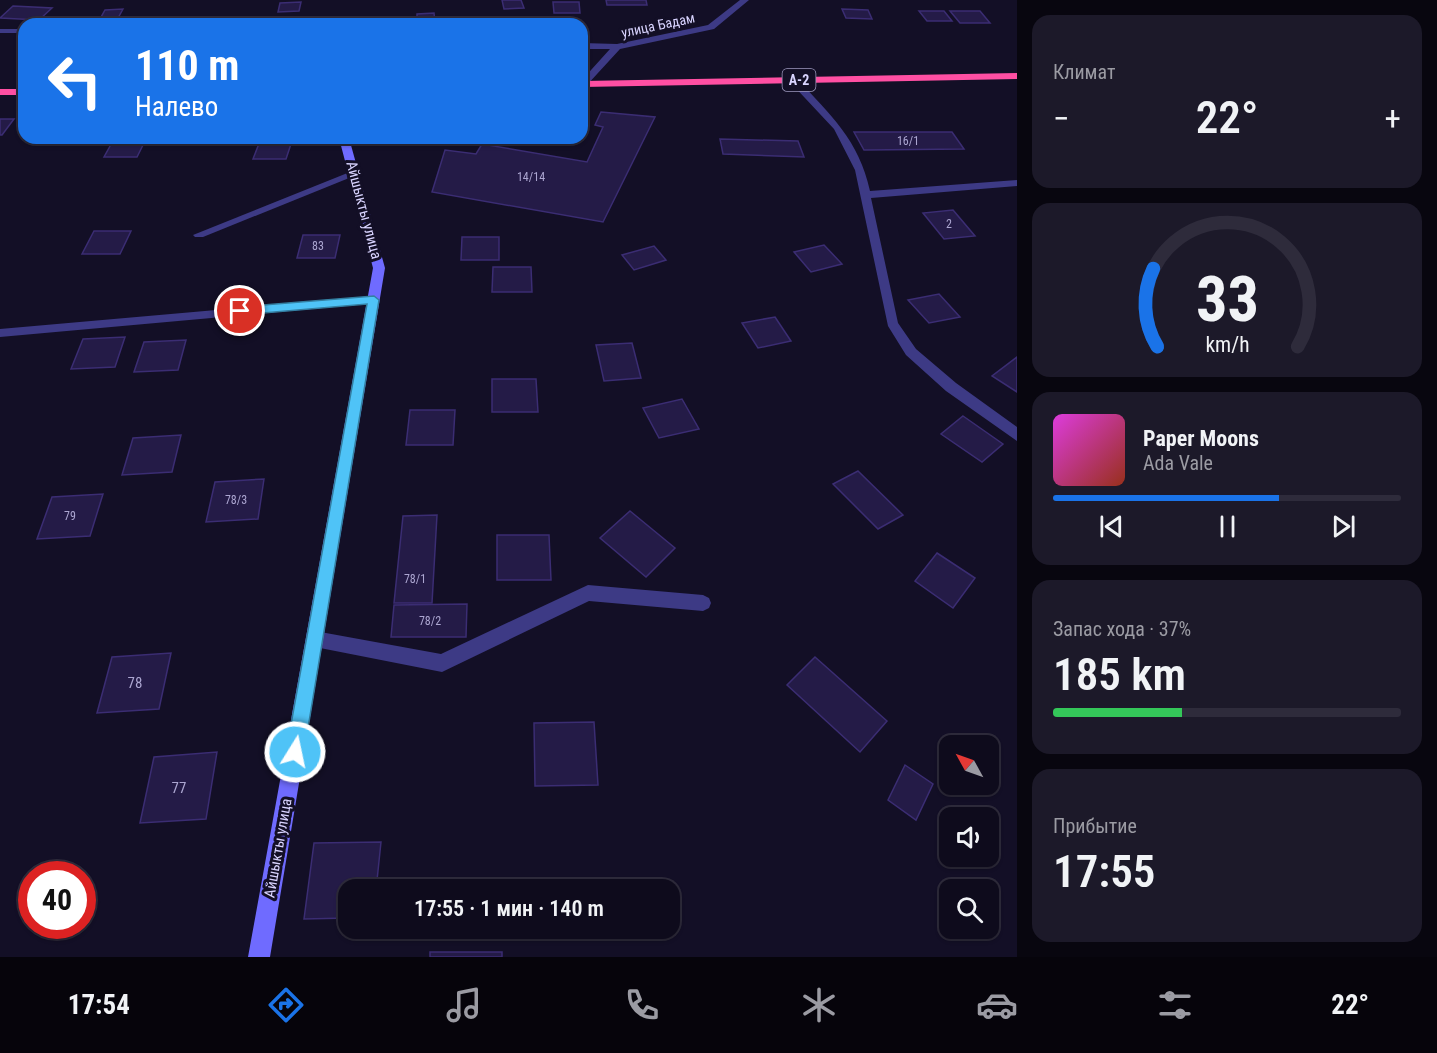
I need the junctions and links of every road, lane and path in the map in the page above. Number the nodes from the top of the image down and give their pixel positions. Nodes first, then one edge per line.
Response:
1 (745, 0) edge
2 (0, 31) edge
3 (18, 31) edge
4 (588, 46) edge
5 (617, 47) junction
6 (1017, 76) edge
7 (588, 79) edge
8 (793, 80) junction
9 (588, 84) edge
10 (0, 92) edge
11 (18, 92) edge
12 (346, 144) edge
13 (354, 174) junction
14 (1017, 183) edge
15 (864, 195) junction
16 (200, 235) dead end
17 (374, 300) junction
18 (0, 333) edge
19 (1017, 435) edge
20 (703, 603) dead end
21 (315, 639) junction
22 (259, 957) edge

1 - 5 street, улица Бадам
2 - 3 street
4 - 5 street
5 - 7 street, улица Бадам
6 - 8 highway, A-2
8 - 9 highway, A-2
8 - 15 street
10 - 11 highway
12 - 13 street, Айшыкты улица
13 - 16 street
13 - 17 street, Айшыкты улица
14 - 15 street
15 - 19 street
17 - 18 street
17 - 21 street, Айшыкты улица
20 - 21 street
21 - 22 street, Айшыкты улица

